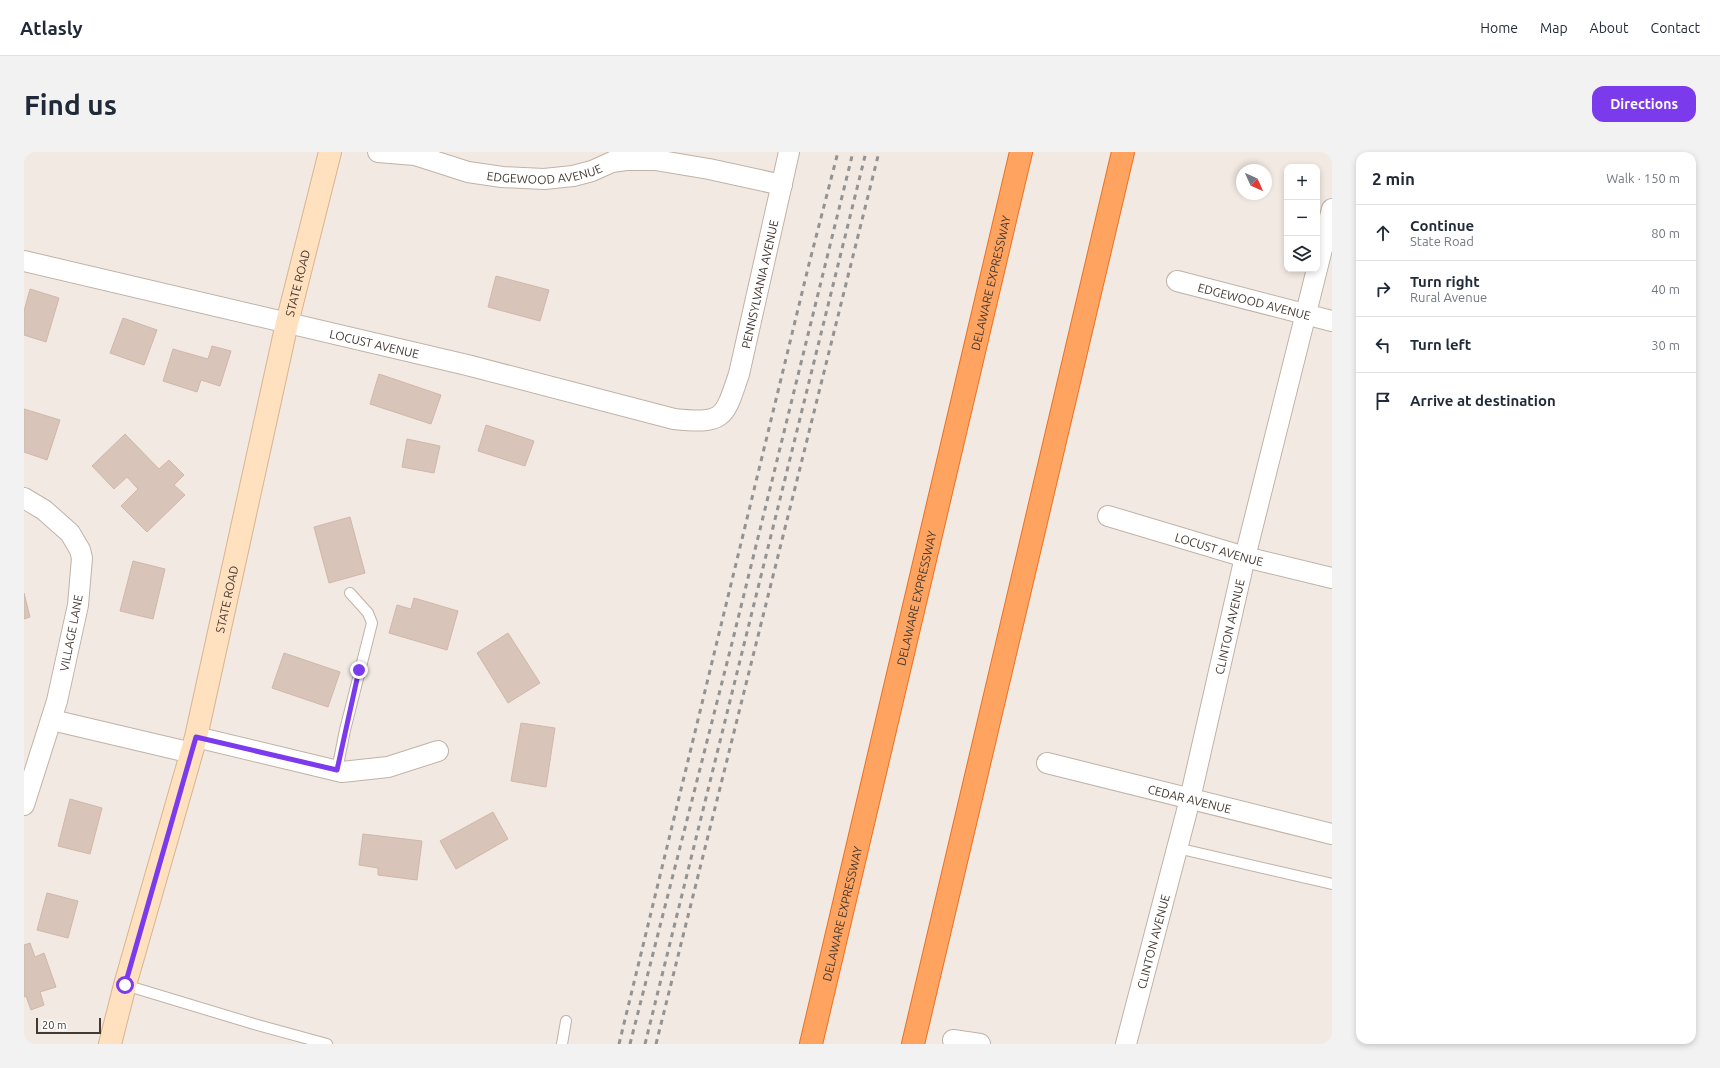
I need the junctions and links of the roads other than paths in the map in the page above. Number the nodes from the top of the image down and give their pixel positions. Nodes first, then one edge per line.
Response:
1 (330, 152) edge
2 (378, 152) edge
3 (789, 152) edge
4 (1021, 152) edge
5 (1123, 152) edge
6 (782, 185) junction
7 (1332, 209) edge
8 (24, 261) edge
9 (1177, 281) dead end
10 (1306, 315) junction
11 (1332, 321) edge
12 (287, 323) junction
13 (723, 413) joint
14 (24, 498) edge
15 (1108, 516) dead end
16 (1245, 557) junction
17 (1332, 578) edge
18 (350, 593) dead end
19 (52, 720) junction
20 (194, 745) junction
21 (438, 751) dead end
22 (1046, 763) dead end
23 (337, 770) junction
24 (1190, 799) junction
25 (24, 805) edge
26 (1332, 834) edge
27 (1177, 848) junction
28 (1332, 884) edge
29 (125, 985) junction
30 (566, 1021) dead end
31 (953, 1040) dead end
32 (110, 1044) edge
33 (327, 1044) edge
34 (562, 1044) edge
35 (811, 1044) edge
36 (913, 1044) edge
37 (980, 1044) edge
38 (1126, 1044) edge

1 - 12 main road, STATE ROAD
2 - 6 street, EDGEWOOD AVENUE
3 - 6 street, PENNSYLVANIA AVENUE
4 - 35 highway, DELAWARE EXPRESSWAY
5 - 36 highway
6 - 13 street, PENNSYLVANIA AVENUE
7 - 10 street, CLINTON AVENUE
8 - 12 street, LOCUST AVENUE
9 - 10 street, EDGEWOOD AVENUE
10 - 11 street, EDGEWOOD AVENUE
10 - 16 street, CLINTON AVENUE
12 - 13 street, LOCUST AVENUE
12 - 20 main road, STATE ROAD
14 - 19 street, VILLAGE LANE
15 - 16 street, LOCUST AVENUE
16 - 17 street, LOCUST AVENUE
16 - 24 street, CLINTON AVENUE
18 - 23 lane
19 - 20 street
19 - 25 street, VILLAGE LANE
20 - 23 street
20 - 29 main road, STATE ROAD
21 - 23 street
22 - 24 street, CEDAR AVENUE
24 - 26 street, CEDAR AVENUE
24 - 27 street, CLINTON AVENUE
27 - 28 lane
27 - 38 street, CLINTON AVENUE
29 - 32 main road, STATE ROAD
29 - 33 lane
30 - 34 lane
31 - 37 street

